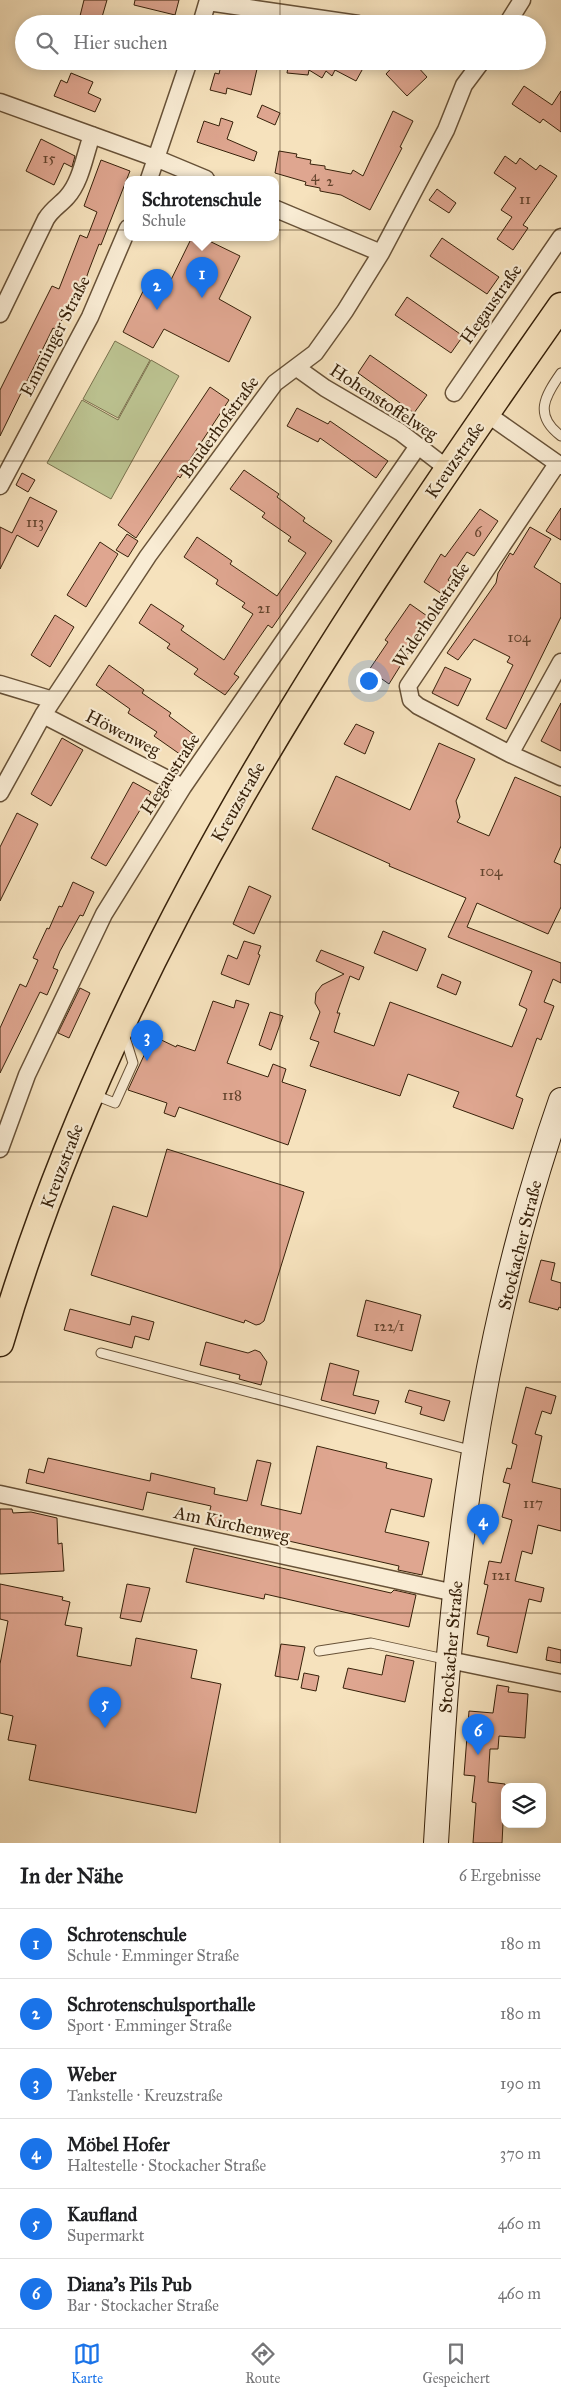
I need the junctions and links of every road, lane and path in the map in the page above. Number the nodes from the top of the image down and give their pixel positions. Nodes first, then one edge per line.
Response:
1 (522, 0) edge
2 (208, 1) edge
3 (204, 15) edge
4 (299, 15) edge
5 (513, 15) edge
6 (186, 70) edge
7 (475, 70) edge
8 (0, 102) edge
9 (92, 135) junction
10 (158, 159) junction
11 (150, 176) edge
12 (199, 176) edge
13 (279, 210) edge
14 (124, 237) edge
15 (561, 237) edge
16 (381, 253) junction
17 (561, 306) edge
18 (0, 314) edge
19 (297, 368) junction
20 (561, 373) edge
21 (454, 393) dead end
22 (487, 414) junction
23 (561, 436) edge
24 (418, 446) junction
25 (559, 465) edge
26 (448, 469) junction
27 (0, 486) edge
28 (561, 662) edge
29 (0, 684) edge
30 (53, 700) junction
31 (43, 715) junction
32 (510, 754) junction
33 (561, 777) edge
34 (183, 787) junction
35 (0, 793) edge
36 (561, 1100) edge
37 (0, 1148) edge
38 (0, 1342) edge
39 (101, 1353) dead end
40 (474, 1451) junction
41 (0, 1494) edge
42 (455, 1593) junction
43 (319, 1651) dead end
44 (449, 1660) junction
45 (561, 1682) edge
46 (436, 1843) edge

1 - 5 street
2 - 3 street
2 - 4 street
6 - 10 street
7 - 16 street, Bruderhofstraße
8 - 9 street
9 - 10 street
9 - 18 street
10 - 11 street
10 - 12 street
13 - 16 street
14 - 27 street, Emminger Straße
15 - 21 street, Hegaustraße
16 - 19 street, Bruderhofstraße
17 - 22 main road, Kreuzstraße
19 - 24 street, Hohenstoffelweg
19 - 30 street, Bruderhofstraße
20 - 23 lane
22 - 25 street
22 - 26 main road, Kreuzstraße
24 - 26 street, Hohenstoffelweg
24 - 34 street, Hegaustraße
25 - 32 street, Widerholdstraße
26 - 38 main road, Kreuzstraße
28 - 32 street
29 - 30 street
30 - 31 street, Bruderhofstraße
31 - 34 street, Höwenweg
31 - 35 street, Bruderhofstraße
32 - 33 street, Widerholdstraße
34 - 37 street, Hegaustraße
36 - 40 street, Stockacher Straße
39 - 40 lane
40 - 42 street, Stockacher Straße
41 - 42 street, Am Kirchenweg
42 - 44 street, Stockacher Straße
43 - 44 lane
44 - 45 street
44 - 46 street, Stockacher Straße

